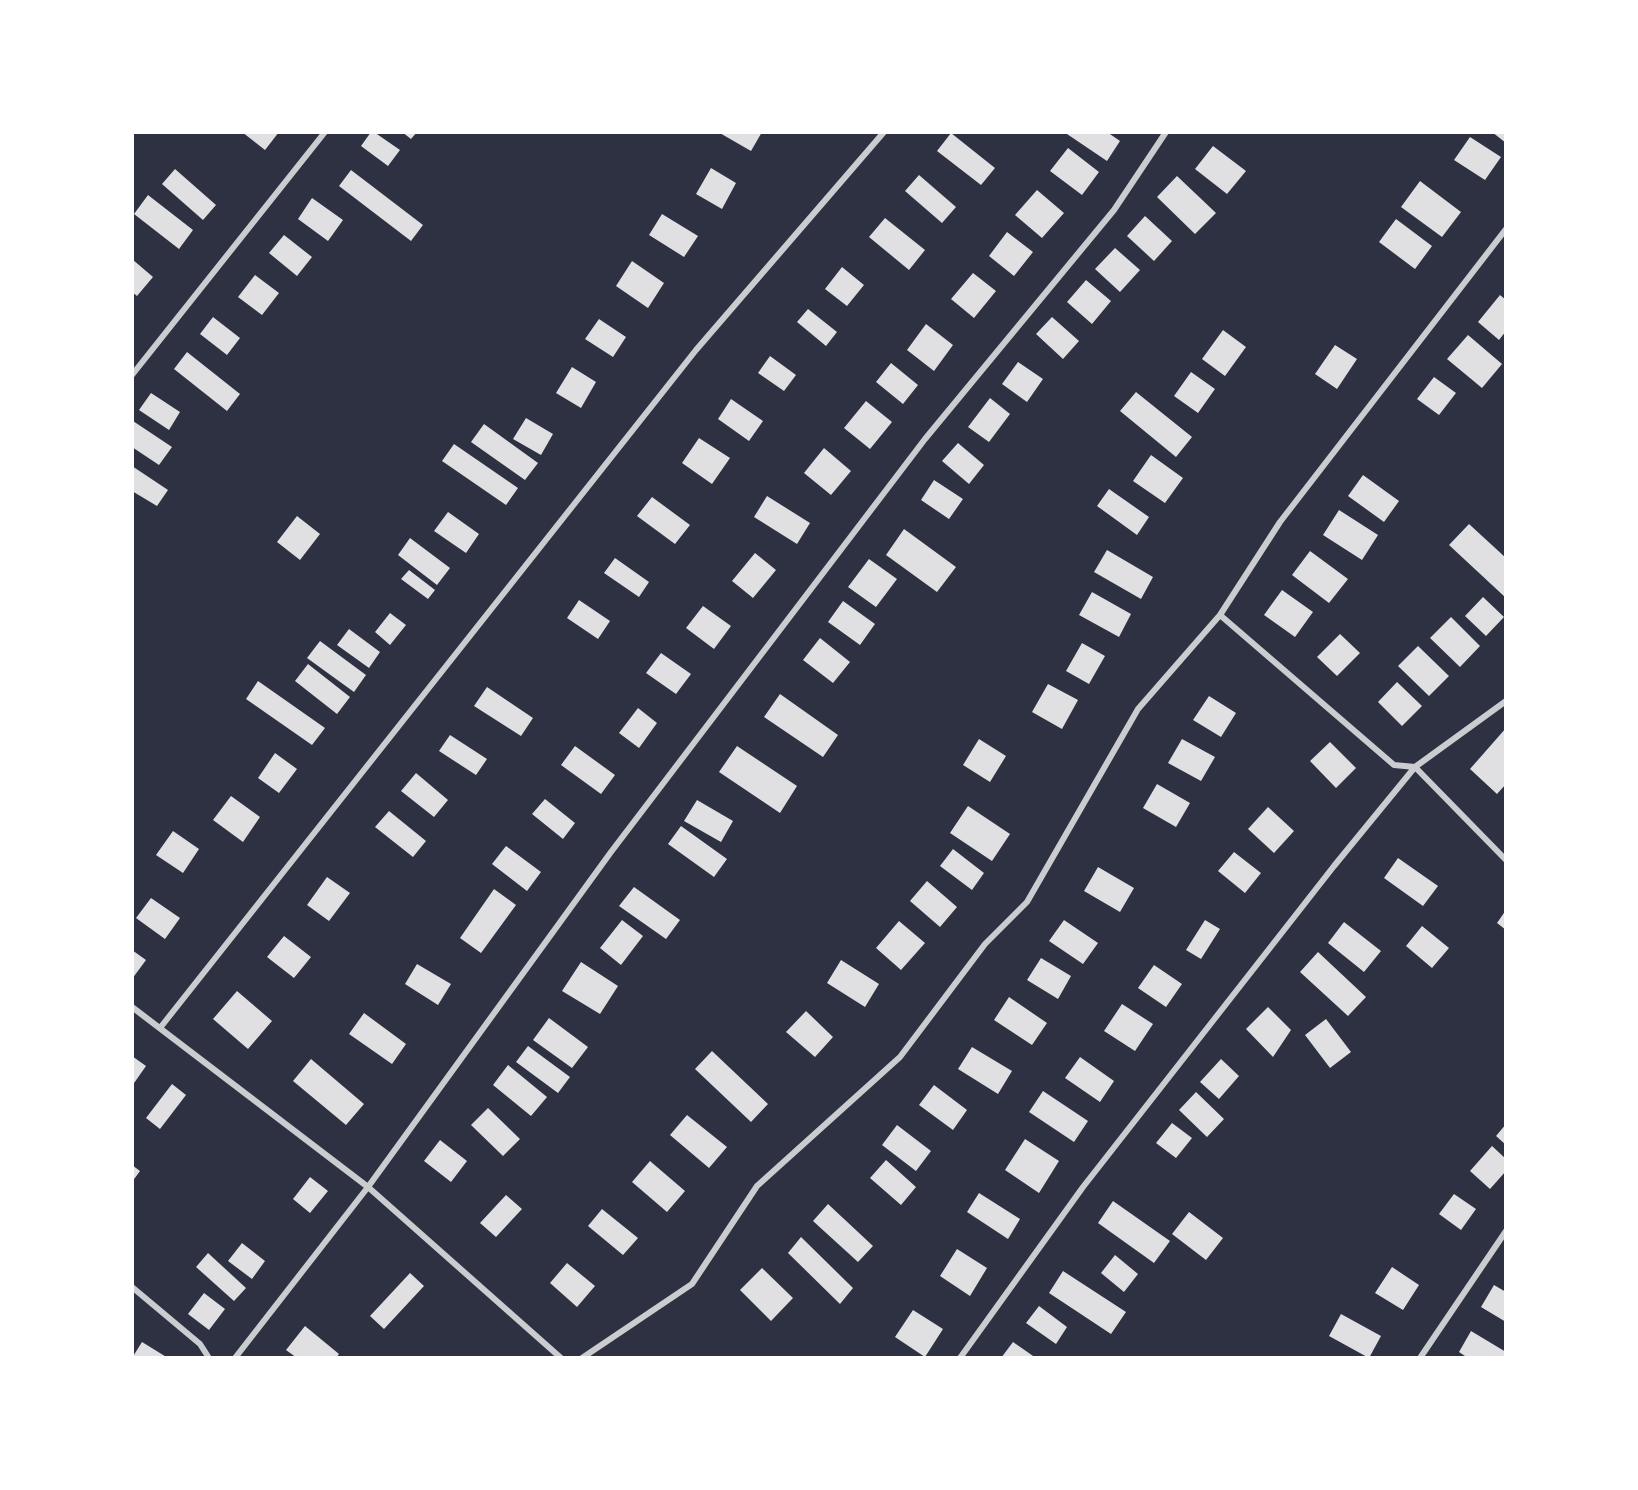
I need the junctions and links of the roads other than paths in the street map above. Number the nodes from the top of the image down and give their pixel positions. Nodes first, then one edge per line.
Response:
1 (325, 132) edge
2 (884, 132) edge
3 (1166, 132) edge
4 (1506, 229) edge
5 (132, 375) edge
6 (1220, 615) junction
7 (1506, 701) edge
8 (1414, 767) junction
9 (1506, 860) edge
10 (132, 1007) edge
11 (160, 1028) junction
12 (368, 1187) junction
13 (1506, 1231) edge
14 (132, 1287) edge
15 (209, 1358) edge
16 (235, 1358) edge
17 (561, 1358) edge
18 (582, 1358) edge
19 (960, 1358) edge
20 (1420, 1358) edge

1 - 5 street
2 - 11 street
3 - 12 street
4 - 6 street
6 - 8 street
6 - 18 street
7 - 8 street
8 - 9 street
8 - 19 street
10 - 11 street
11 - 12 street
12 - 16 street
12 - 17 street
13 - 20 street
14 - 15 street

